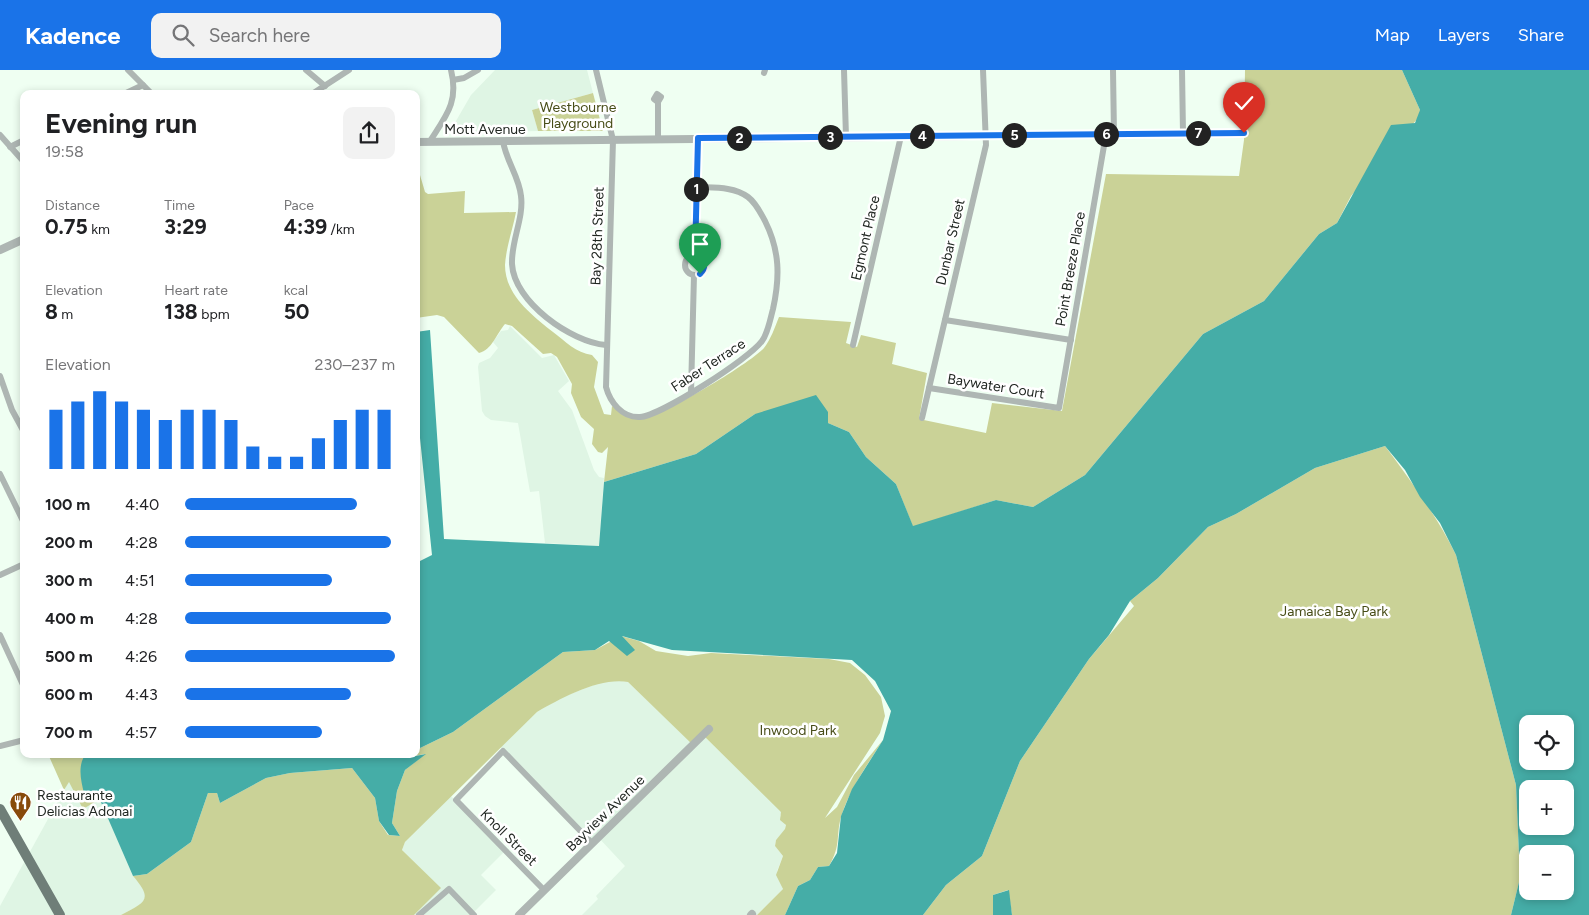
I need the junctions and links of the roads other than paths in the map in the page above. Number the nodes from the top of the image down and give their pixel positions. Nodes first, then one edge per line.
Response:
1 (128, 70) edge
2 (306, 70) edge
3 (349, 70) edge
4 (451, 70) edge
5 (478, 70) edge
6 (596, 70) edge
7 (844, 70) edge
8 (983, 70) edge
9 (1112, 70) edge
10 (1182, 70) edge
11 (453, 80) junction
12 (143, 85) junction
13 (325, 86) junction
14 (132, 90) edge
15 (148, 90) edge
16 (318, 90) edge
17 (658, 102) dead end
18 (1182, 133) junction
19 (1244, 133) dead end
20 (1110, 134) junction
21 (0, 135) edge
22 (985, 135) junction
23 (901, 136) junction
24 (846, 137) junction
25 (698, 138) junction
26 (613, 140) junction
27 (658, 140) junction
28 (430, 141) junction
29 (503, 141) junction
30 (20, 142) edge
31 (420, 142) edge
32 (10, 147) junction
33 (20, 158) edge
34 (696, 187) junction
35 (20, 241) edge
36 (0, 250) edge
37 (695, 256) junction
38 (694, 275) junction
39 (945, 320) junction
40 (1070, 340) junction
41 (606, 345) junction
42 (853, 345) dead end
43 (0, 376) edge
44 (929, 388) junction
45 (691, 392) junction
46 (613, 403) joint
47 (1059, 408) joint
48 (922, 418) dead end
49 (20, 425) edge
50 (0, 474) edge
51 (20, 515) edge
52 (20, 566) edge
53 (0, 574) edge
54 (0, 635) edge
55 (20, 678) edge
56 (709, 729) dead end
57 (20, 741) edge
58 (0, 746) edge
59 (0, 809) edge
60 (592, 843) junction
61 (544, 890) junction
62 (60, 915) edge
63 (419, 915) edge
64 (474, 915) edge
65 (519, 915) edge

1 - 12 street
2 - 13 street
3 - 13 street
4 - 11 street
5 - 11 street
6 - 26 street, Bay 28th Street
7 - 24 street
8 - 22 street, Dunbar Street
9 - 20 street, Point Breeze Place
10 - 18 street
11 - 28 street
12 - 14 street
12 - 15 street
13 - 16 street
17 - 27 street
18 - 19 street, Mott Avenue
18 - 20 street, Mott Avenue
20 - 22 street, Mott Avenue
20 - 40 street, Point Breeze Place
21 - 32 street
22 - 23 street, Mott Avenue
22 - 39 street, Dunbar Street
23 - 24 street, Mott Avenue
23 - 42 street, Egmont Place
24 - 25 street, Mott Avenue
25 - 27 street, Mott Avenue
25 - 34 street
26 - 27 street, Mott Avenue
26 - 29 street, Mott Avenue
26 - 41 street, Bay 28th Street
28 - 29 street, Mott Avenue
28 - 31 street, Mott Avenue
29 - 41 street
30 - 32 street
32 - 33 street
34 - 37 street
34 - 45 street, Faber Terrace
35 - 36 street
37 - 38 street
37 - 38 street
38 - 45 street
39 - 40 street
39 - 44 street, Dunbar Street
40 - 47 street, Point Breeze Place
41 - 46 street, Bay 28th Street
43 - 49 street
44 - 47 street, Baywater Court
44 - 48 street, Dunbar Street
45 - 46 street, Faber Terrace
50 - 51 street
52 - 53 street
54 - 55 street
56 - 60 street, Bayview Avenue
57 - 58 street
59 - 62 main road
60 - 61 street, Bayview Avenue
60 - 61 street, Knoll Street
61 - 65 street, Bayview Avenue
63 - 64 street

